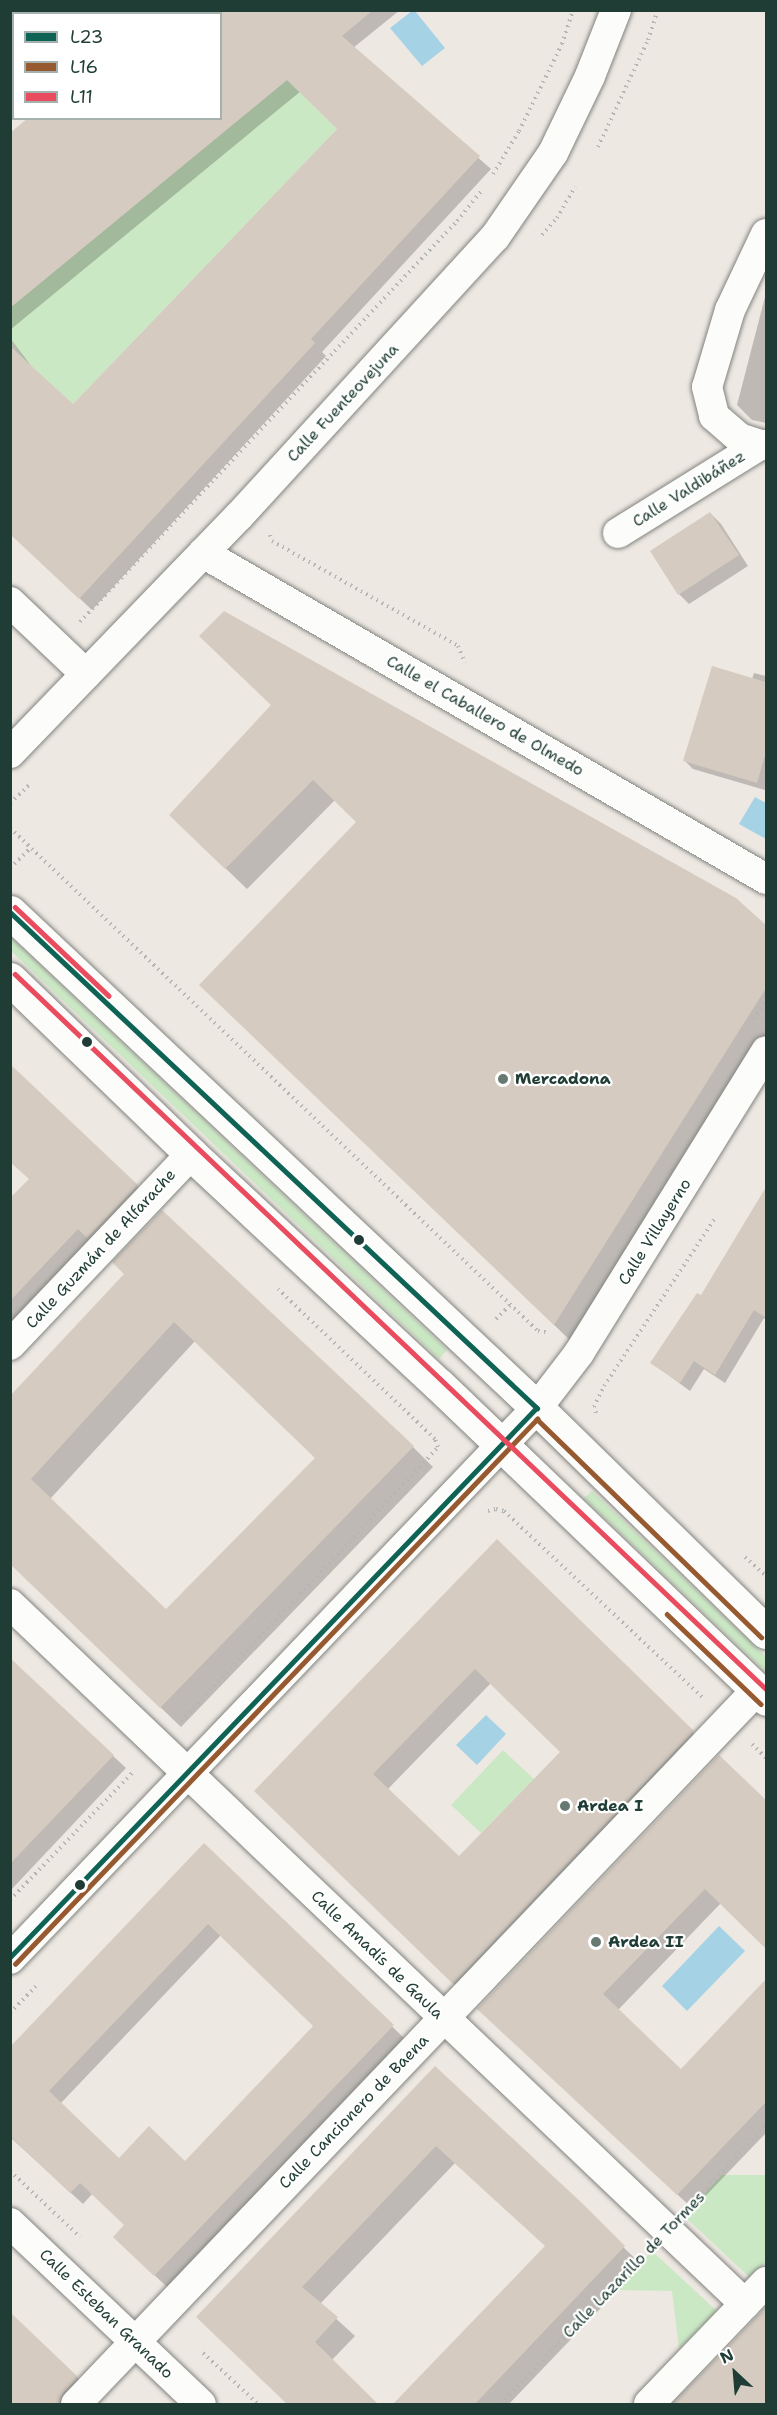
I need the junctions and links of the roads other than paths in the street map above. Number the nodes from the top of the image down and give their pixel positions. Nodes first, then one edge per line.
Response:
1 (616, 10) edge
2 (766, 234) edge
3 (763, 445) edge
4 (618, 533) dead end
5 (203, 554) junction
6 (10, 602) edge
7 (86, 674) junction
8 (10, 753) edge
9 (766, 879) edge
10 (10, 912) edge
11 (10, 979) edge
12 (766, 1051) edge
13 (191, 1154) junction
14 (10, 1345) edge
15 (537, 1408) junction
16 (501, 1445) junction
17 (10, 1604) edge
18 (766, 1632) edge
19 (762, 1695) edge
20 (188, 1773) junction
21 (10, 1959) edge
22 (444, 2019) junction
23 (10, 2223) edge
24 (766, 2282) edge
25 (745, 2304) junction
26 (135, 2342) junction
27 (76, 2404) edge
28 (201, 2404) edge
29 (649, 2404) edge

1 - 5 street, Calle Fuenteovejuna
2 - 3 street, Calle Valdibáñez
3 - 4 street, Calle Valdibáñez
5 - 7 street, Calle Fuenteovejuna
5 - 9 street, Calle el Caballero de Olmedo
6 - 7 street
7 - 8 street, Calle Fuenteovejuna
10 - 15 main road
11 - 13 main road
12 - 15 street, Calle Villayerno
13 - 14 street, Calle Guzmán de Alfarache
13 - 16 main road
15 - 16 street, Calle Villayerno
15 - 18 main road
16 - 19 main road
16 - 20 street, Calle Villayerno
17 - 20 street, Calle Amadís de Gaula
19 - 22 street, Calle Cancionero de Baena
20 - 21 street, Calle Villayerno
20 - 22 street, Calle Amadís de Gaula
22 - 25 street, Calle Amadís de Gaula
22 - 26 street, Calle Cancionero de Baena
23 - 26 street, Calle Esteban Granado
24 - 25 street
25 - 29 street
26 - 27 street, Calle Cancionero de Baena
26 - 28 street, Calle Esteban Granado

